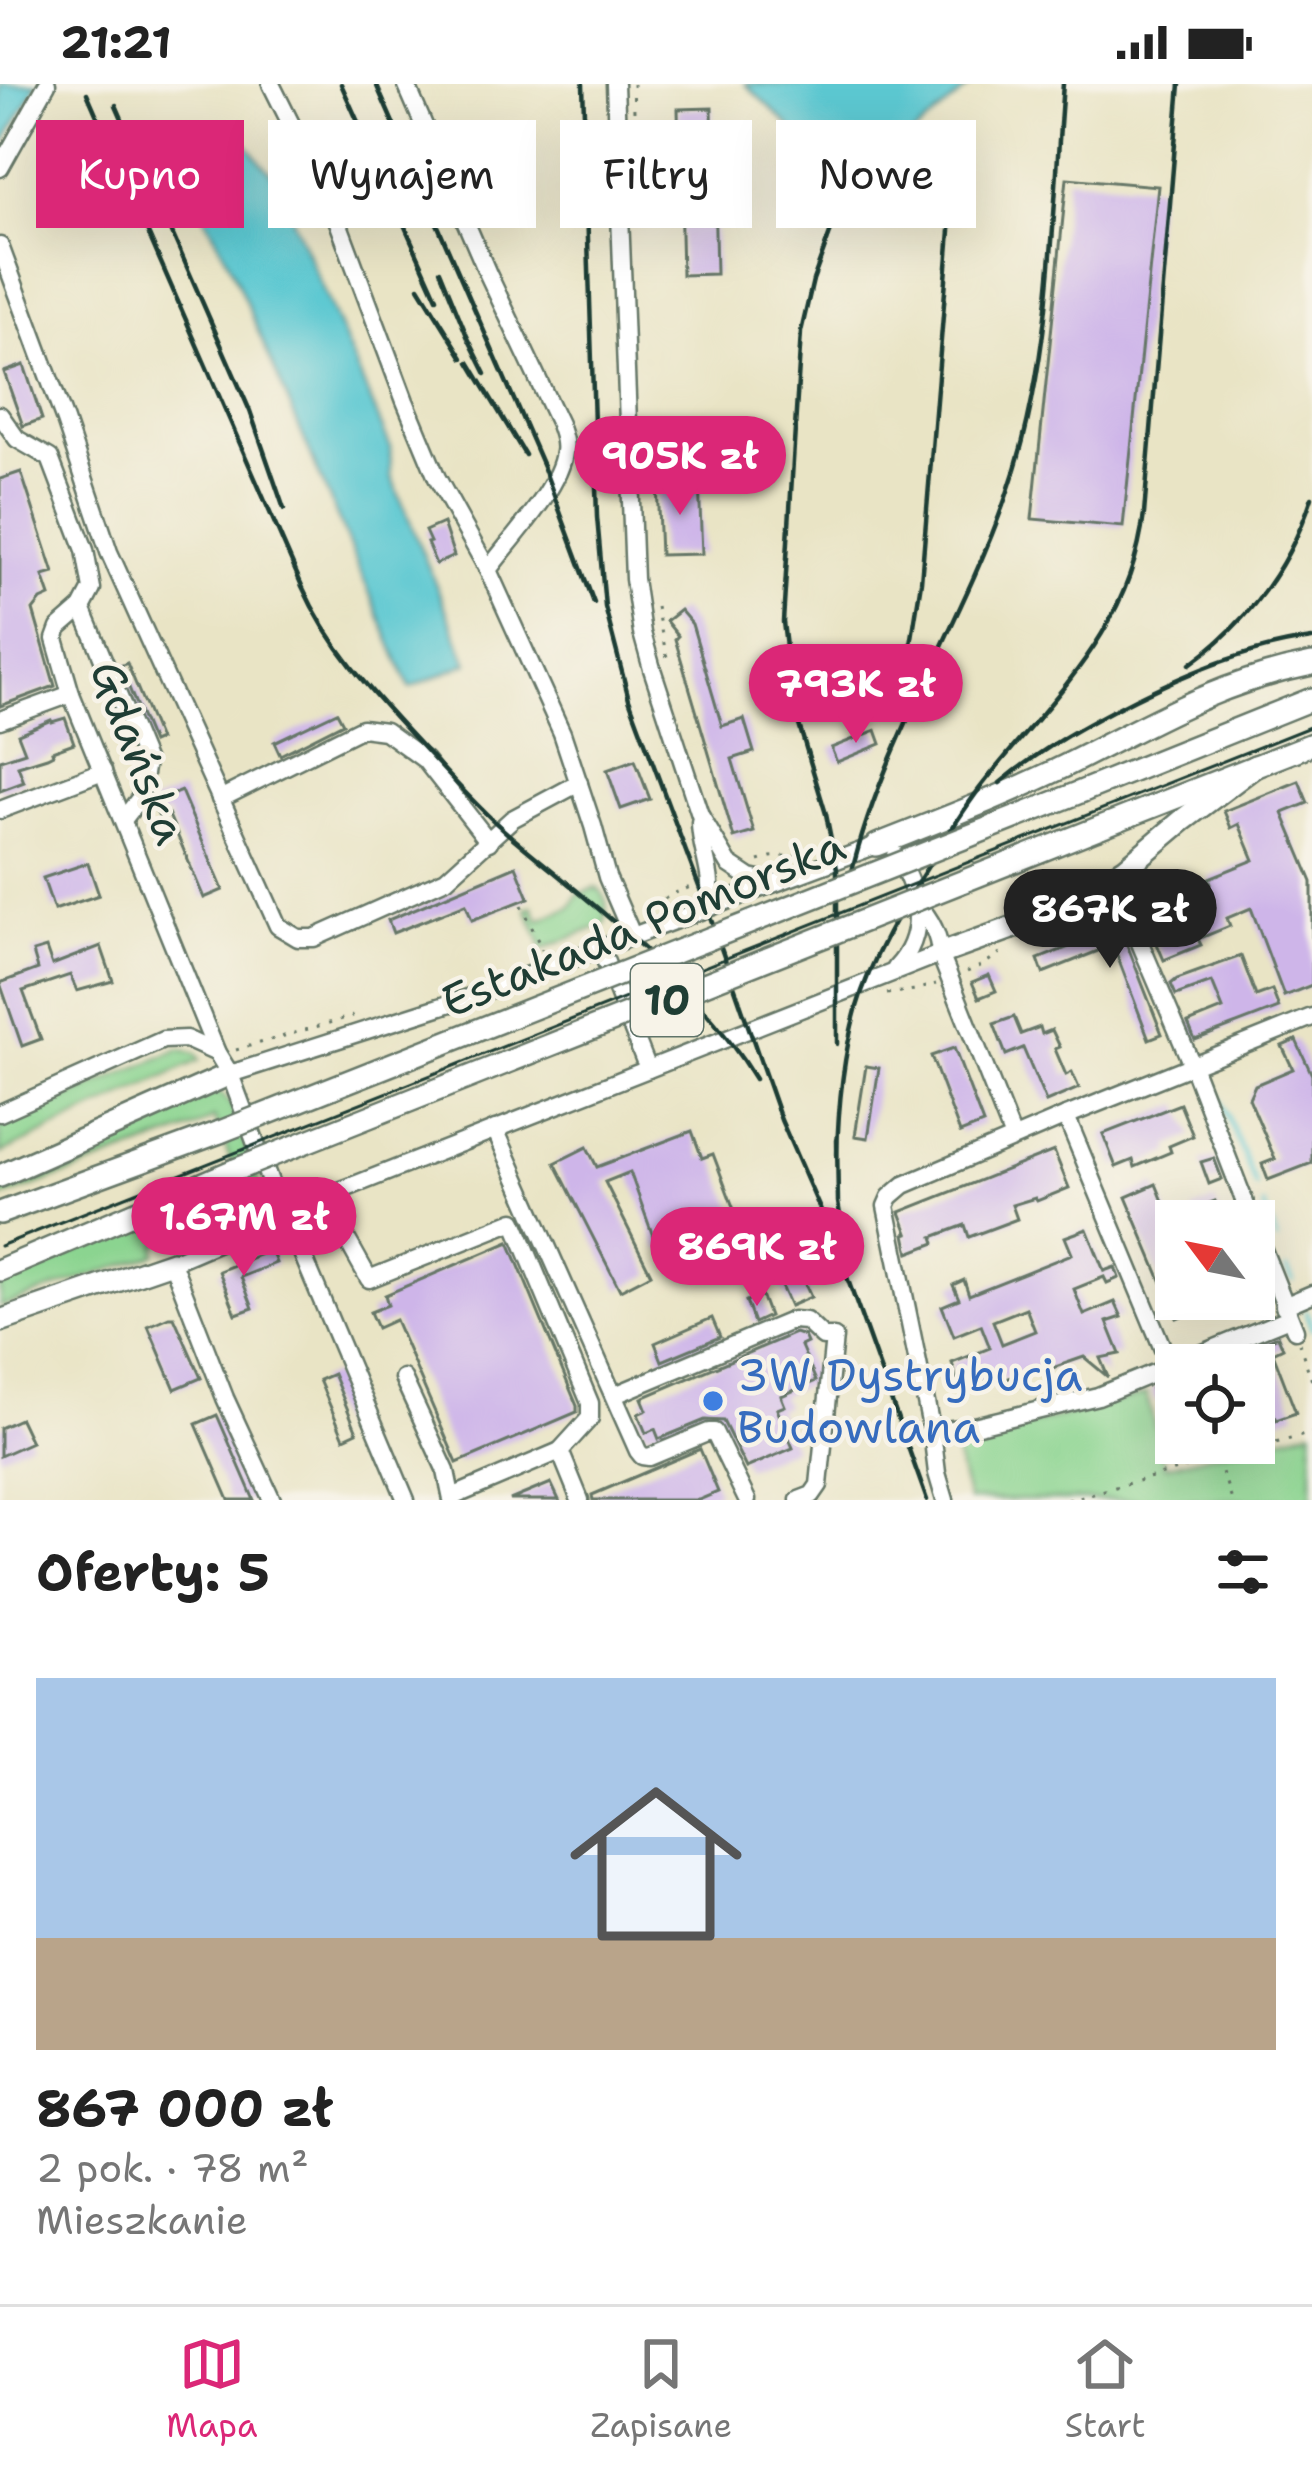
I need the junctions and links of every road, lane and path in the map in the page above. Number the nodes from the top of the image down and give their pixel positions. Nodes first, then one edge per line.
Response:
1 (47, 84) edge
2 (271, 84) edge
3 (406, 84) edge
4 (615, 84) edge
5 (633, 84) edge
6 (634, 120) edge
7 (0, 169) edge
8 (0, 246) edge
9 (0, 415) edge
10 (488, 570) junction
11 (654, 598) dead end
12 (82, 608) junction
13 (1312, 664) edge
14 (670, 668) dead end
15 (71, 694) junction
16 (1312, 699) edge
17 (0, 720) edge
18 (1312, 744) edge
19 (1255, 766) junction
20 (103, 771) junction
21 (579, 783) junction
22 (220, 800) junction
23 (0, 810) edge
24 (700, 815) junction
25 (123, 820) junction
26 (489, 842) junction
27 (878, 844) junction
28 (807, 854) dead end
29 (737, 869) junction
30 (711, 879) junction
31 (773, 883) junction
32 (530, 904) dead end
33 (917, 904) junction
34 (706, 908) junction
35 (1129, 916) dead end
36 (629, 928) junction
37 (600, 947) junction
38 (542, 952) dead end
39 (940, 954) junction
40 (891, 973) junction
41 (940, 982) dead end
42 (879, 995) dead end
43 (1312, 1017) edge
44 (218, 1054) junction
45 (1192, 1065) junction
46 (648, 1069) junction
47 (230, 1074) junction
48 (0, 1113) edge
49 (1066, 1116) junction
50 (494, 1130) junction
51 (1013, 1138) junction
52 (0, 1177) edge
53 (329, 1195) junction
54 (1244, 1200) edge
55 (0, 1213) edge
56 (282, 1214) junction
57 (172, 1262) junction
58 (0, 1270) edge
59 (1275, 1281) edge
60 (1312, 1294) edge
61 (1289, 1318) junction
62 (0, 1321) edge
63 (1161, 1344) edge
64 (1225, 1344) edge
65 (1155, 1372) edge
66 (403, 1378) dead end
67 (1312, 1381) edge
68 (615, 1395) junction
69 (932, 1432) junction
70 (1312, 1433) edge
71 (1275, 1444) edge
72 (560, 1451) junction
73 (1202, 1464) edge
74 (1218, 1464) edge
75 (1098, 1492) junction
76 (452, 1498) edge
77 (272, 1500) edge
78 (406, 1500) edge
79 (580, 1500) edge
80 (747, 1500) edge
81 (800, 1500) edge
82 (945, 1500) edge
83 (1068, 1500) edge
84 (1101, 1500) edge
85 (1232, 1500) edge

1 - 7 street
2 - 10 street
3 - 10 street
4 - 24 street
5 - 6 path
8 - 22 street
9 - 12 street, Gdańska
10 - 21 street
11 - 14 path
12 - 15 street, Gdańska
12 - 25 street
13 - 27 main road
15 - 17 street
15 - 20 street, Gdańska
16 - 55 main road, Estakada Pomorska / 10, bridge
18 - 19 main road, 10
19 - 39 main road
19 - 58 main road, Estakada Pomorska / 10, bridge
20 - 23 street
20 - 25 street, Gdańska
21 - 26 street
21 - 36 street
22 - 26 street
22 - 26 street
24 - 29 street
24 - 30 street
25 - 44 street, Gdańska
27 - 31 street
27 - 33 street
28 - 29 path
29 - 31 street
30 - 34 street
30 - 36 path
31 - 34 street
32 - 38 path
33 - 39 street
33 - 40 street
34 - 36 street
35 - 45 street
36 - 37 street
37 - 46 street
37 - 47 street
39 - 40 street
39 - 51 street
40 - 46 street
41 - 42 path
43 - 45 street
44 - 47 street, Gdańska
44 - 48 street
45 - 49 street
45 - 54 street
46 - 50 street
47 - 52 main road
47 - 56 street, Gdańska
49 - 51 street
49 - 63 street
50 - 53 street
50 - 68 street
51 - 69 street
53 - 56 street
53 - 72 street
56 - 57 street
56 - 78 street, Gdańska
57 - 62 main road
57 - 77 street
59 - 61 street
60 - 61 street
61 - 64 street
61 - 67 path
65 - 69 street
66 - 76 street
68 - 80 street
68 - 81 street
69 - 82 street
70 - 71 path
72 - 76 street
72 - 79 street
73 - 75 path
74 - 85 path
75 - 83 path
75 - 84 path

